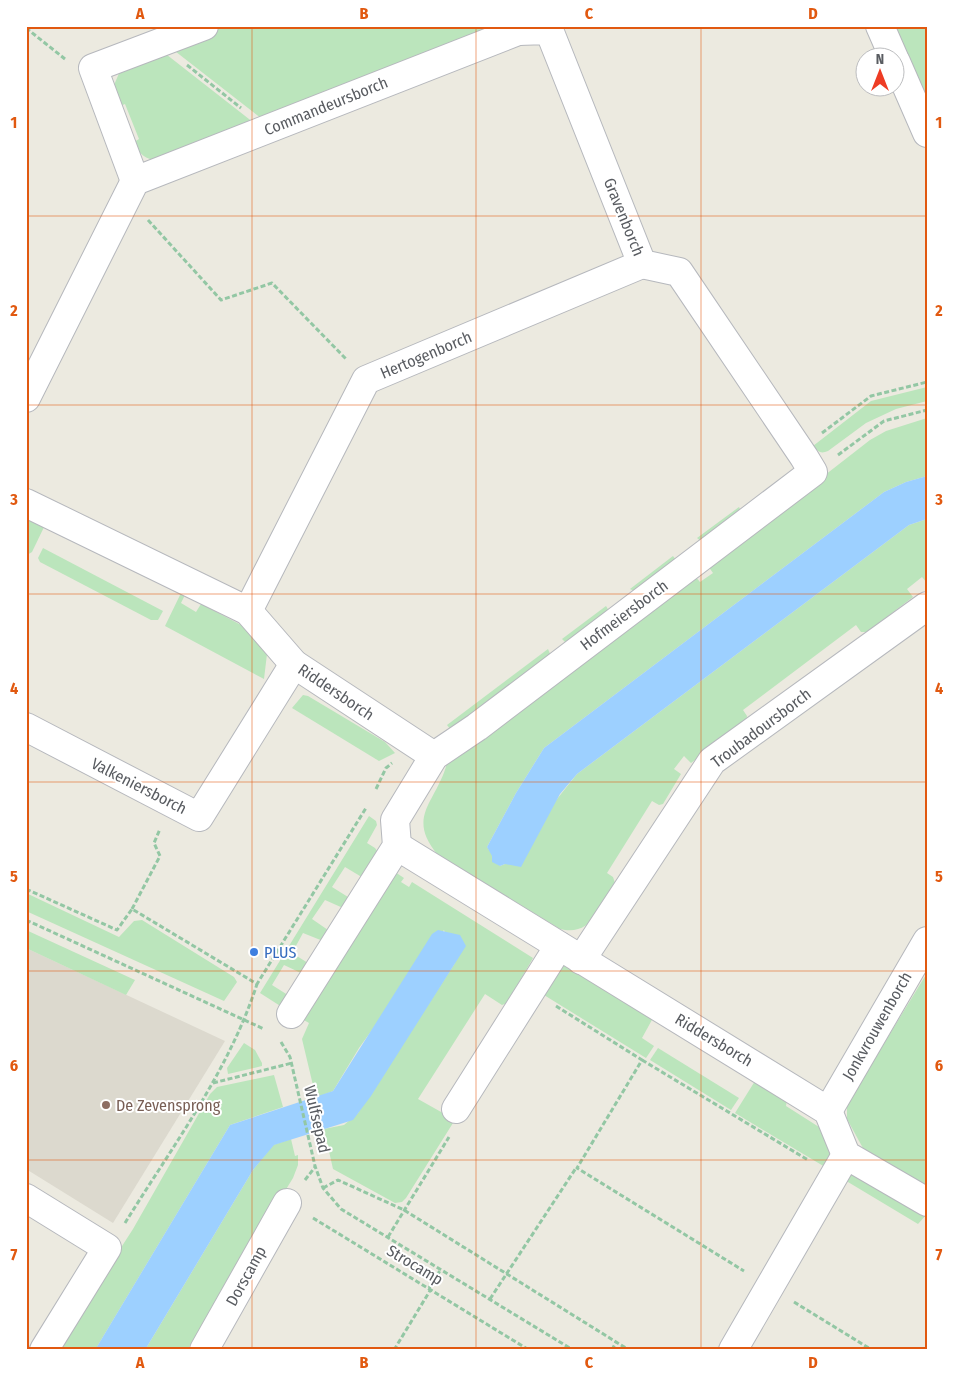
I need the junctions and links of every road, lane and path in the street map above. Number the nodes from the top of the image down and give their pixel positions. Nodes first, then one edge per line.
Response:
1 (204, 26) edge
2 (880, 26) edge
3 (26, 28) edge
4 (517, 28) edge
5 (159, 43) junction
6 (890, 48) edge
7 (93, 68) junction
8 (906, 85) edge
9 (267, 130) junction
10 (927, 133) edge
11 (131, 189) junction
12 (642, 264) junction
13 (366, 380) junction
14 (26, 398) edge
15 (927, 410) edge
16 (812, 472) junction
17 (26, 503) edge
18 (927, 606) edge
19 (248, 611) junction
20 (294, 664) junction
21 (26, 727) edge
22 (434, 756) junction
23 (172, 803) junction
24 (370, 803) dead end
25 (397, 846) junction
26 (26, 889) edge
27 (132, 909) junction
28 (26, 920) edge
29 (927, 941) edge
30 (558, 946) junction
31 (581, 960) junction
32 (257, 984) junction
33 (530, 990) junction
34 (246, 1019) junction
35 (284, 1025) joint
36 (270, 1032) dead end
37 (642, 1060) junction
38 (292, 1063) junction
39 (212, 1083) junction
40 (456, 1109) joint
41 (828, 1111) junction
42 (840, 1165) junction
43 (577, 1168) junction
44 (323, 1188) junction
45 (26, 1198) edge
46 (287, 1202) joint
47 (927, 1202) edge
48 (404, 1210) junction
49 (388, 1237) junction
50 (107, 1248) junction
51 (441, 1268) junction
52 (507, 1276) junction
53 (769, 1287) junction
54 (430, 1289) junction
55 (490, 1299) junction
56 (616, 1342) junction
57 (44, 1350) edge
58 (204, 1350) edge
59 (394, 1350) edge
60 (529, 1350) edge
61 (573, 1350) edge
62 (612, 1350) edge
63 (629, 1350) edge
64 (733, 1350) edge
65 (872, 1350) edge

1 - 5 street
2 - 6 street
3 - 7 path
4 - 9 street, Commandeursborch
4 - 12 street, Gravenborch
5 - 7 street
5 - 9 path
7 - 11 street
8 - 10 street
9 - 11 street, Commandeursborch
11 - 13 path
11 - 14 street
12 - 13 street, Hertogenborch
12 - 16 street, Gravenborch
13 - 19 street, Hertogenborch
15 - 16 path
16 - 22 street, Hofmeiersborch
17 - 19 street, Riddersborch
18 - 31 street, Troubadoursborch
19 - 20 street, Riddersborch
20 - 22 street, Riddersborch
20 - 23 street, Valkeniersborch
21 - 23 street, Valkeniersborch
22 - 25 street
23 - 27 path
24 - 32 path
25 - 30 street, Riddersborch
25 - 35 street
26 - 27 path
27 - 32 path
28 - 34 path
29 - 41 street, Jonkvrouwenborch
30 - 31 street, Riddersborch
30 - 33 street
31 - 41 street, Riddersborch
32 - 34 path
33 - 37 path
33 - 40 street
34 - 36 path
34 - 39 path
35 - 38 path, Wulfsepad
37 - 42 path
37 - 43 path
38 - 39 path
38 - 44 path, Wulfsepad
39 - 50 path
40 - 48 path
41 - 42 street
42 - 47 street
42 - 53 street
43 - 52 path
43 - 53 path
44 - 48 path
44 - 49 path, Wulfsepad
45 - 50 street
46 - 54 path, Strocamp
46 - 58 street, Dorscamp
48 - 49 path
48 - 52 path
49 - 51 path, Wulfsepad
50 - 57 street
51 - 54 path
51 - 55 path, Wulfsepad
52 - 55 path
52 - 56 path
53 - 64 street
53 - 65 path
54 - 59 path
54 - 60 path, Strocamp
55 - 61 path, Wulfsepad
56 - 62 path
56 - 63 path

